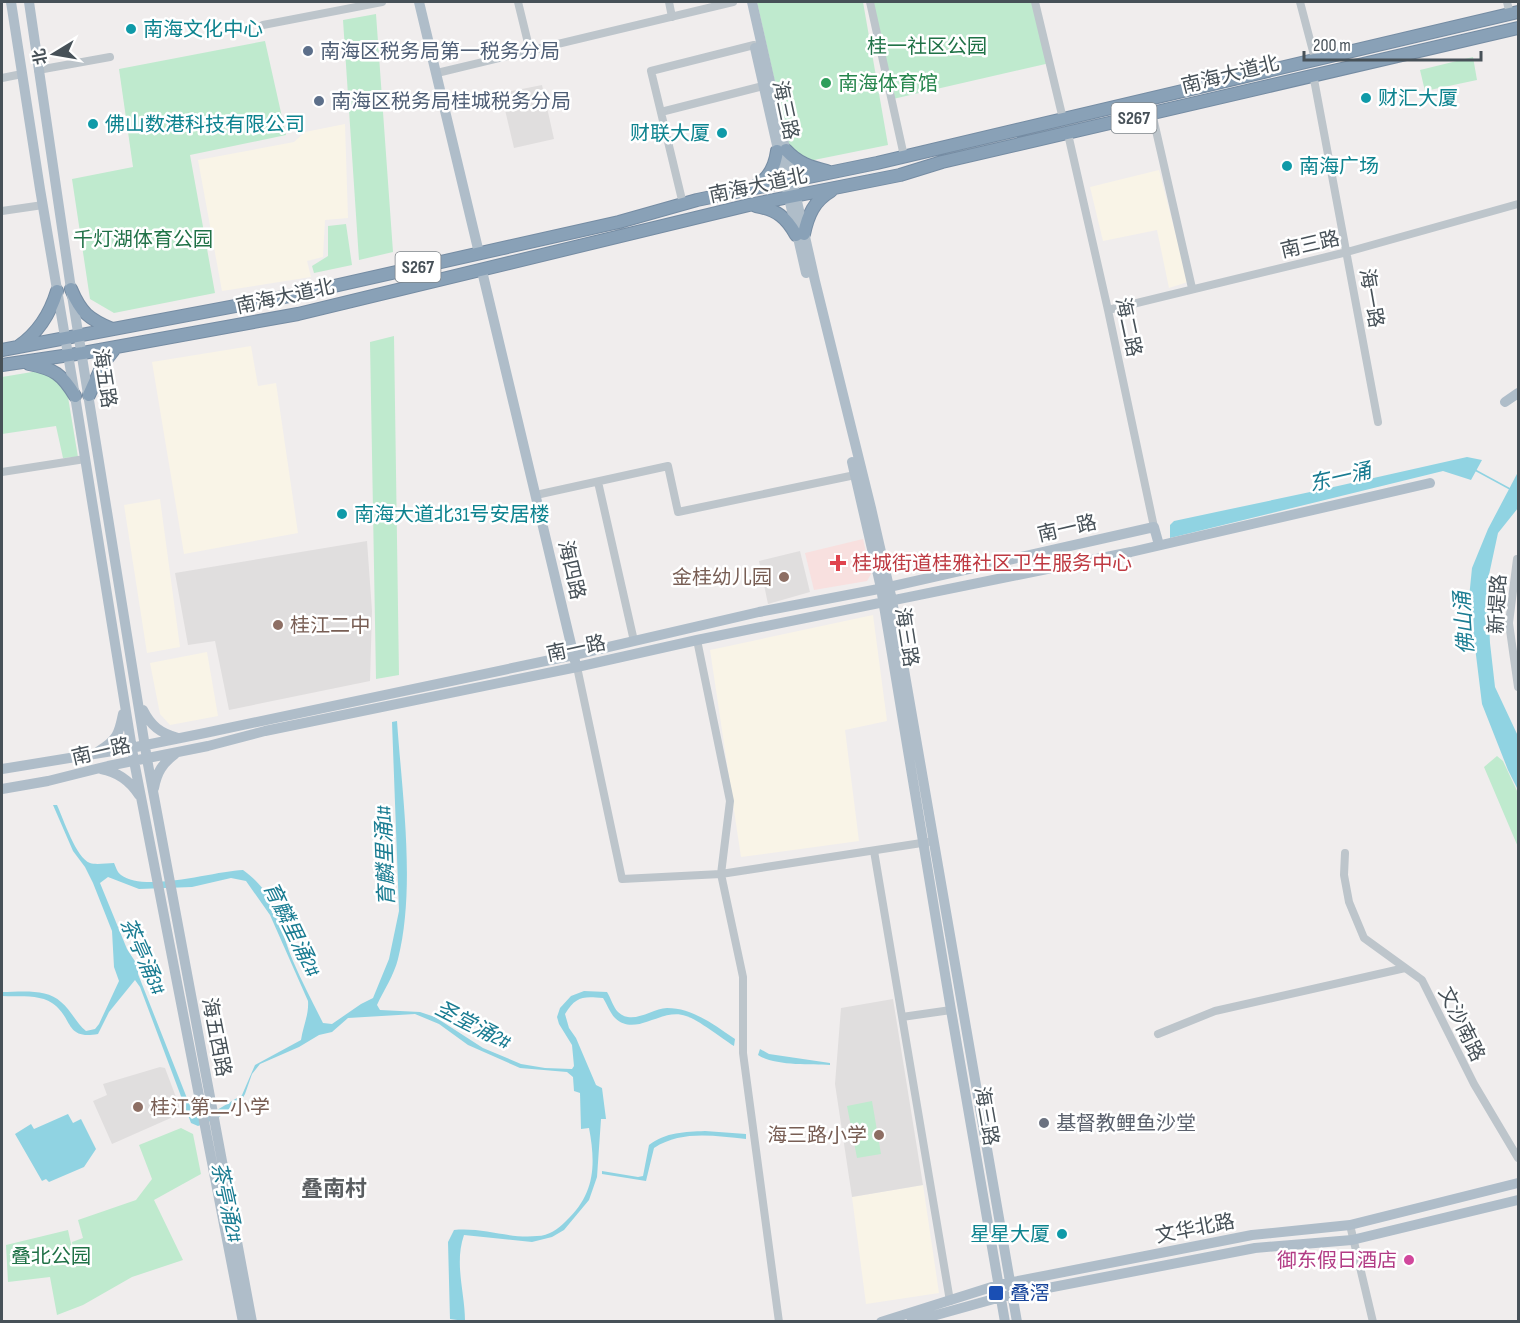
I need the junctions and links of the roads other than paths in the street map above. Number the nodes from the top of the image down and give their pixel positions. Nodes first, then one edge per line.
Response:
1 (11, 2) edge
2 (29, 2) edge
3 (382, 2) edge
4 (419, 2) edge
5 (518, 2) edge
6 (669, 2) edge
7 (733, 2) edge
8 (745, 2) edge
9 (752, 2) edge
10 (870, 2) edge
11 (1035, 2) edge
12 (1300, 2) edge
13 (1512, 9) edge
14 (672, 17) junction
15 (263, 26) dead end
16 (1518, 28) edge
17 (754, 45) junction
18 (530, 51) junction
19 (110, 57) dead end
20 (1315, 59) junction
21 (39, 70) junction
22 (437, 73) junction
23 (22, 74) junction
24 (1313, 74) junction
25 (2, 78) edge
26 (763, 86) junction
27 (661, 112) junction
28 (1152, 113) junction
29 (1063, 120) junction
30 (1068, 134) junction
31 (782, 147) junction
32 (904, 156) junction
33 (831, 172) junction
34 (790, 181) junction
35 (834, 189) junction
36 (746, 190) junction
37 (793, 197) junction
38 (683, 204) junction
39 (1518, 204) edge
40 (42, 205) junction
41 (749, 205) junction
42 (2, 211) edge
43 (800, 234) junction
44 (1347, 252) junction
45 (479, 253) junction
46 (482, 271) junction
47 (1192, 288) junction
48 (71, 289) junction
49 (57, 291) junction
50 (1108, 310) junction
51 (114, 329) junction
52 (80, 335) junction
53 (65, 338) junction
54 (17, 347) junction
55 (116, 347) junction
56 (2, 350) edge
57 (83, 353) junction
58 (68, 355) junction
59 (19, 362) junction
60 (2, 365) edge
61 (1518, 393) edge
62 (89, 395) junction
63 (75, 396) junction
64 (1505, 402) dead end
65 (1378, 422) dead end
66 (85, 459) junction
67 (2, 472) edge
68 (855, 475) junction
69 (598, 482) junction
70 (1430, 483) dead end
71 (536, 495) junction
72 (1154, 527) junction
73 (1159, 545) junction
74 (1517, 559) edge
75 (885, 587) junction
76 (887, 601) junction
77 (697, 640) junction
78 (634, 641) junction
79 (574, 655) junction
80 (577, 667) junction
81 (1518, 687) edge
82 (139, 703) junction
83 (125, 705) junction
84 (181, 738) junction
85 (146, 745) junction
86 (131, 748) junction
87 (176, 753) junction
88 (93, 754) junction
89 (147, 759) junction
90 (134, 761) junction
91 (98, 768) junction
92 (2, 769) edge
93 (2, 789) edge
94 (153, 791) junction
95 (141, 798) junction
96 (934, 841) junction
97 (922, 843) junction
98 (874, 851) junction
99 (1345, 853) dead end
100 (721, 874) junction
101 (1405, 968) junction
102 (951, 1011) junction
103 (902, 1017) junction
104 (1158, 1034) dead end
105 (1518, 1158) edge
106 (991, 1173) junction
107 (979, 1176) junction
108 (1518, 1183) edge
109 (1518, 1200) edge
110 (1350, 1225) junction
111 (1352, 1240) junction
112 (1003, 1288) junction
113 (1012, 1294) junction
114 (950, 1301) junction
115 (243, 1322) edge
116 (252, 1322) edge
117 (779, 1322) edge
118 (882, 1322) edge
119 (911, 1322) edge
120 (1005, 1322) edge
121 (1017, 1322) edge
122 (1373, 1322) edge

1 - 23 main road, 海五西路
2 - 21 main road, 海五路
3 - 15 street
4 - 22 main road
5 - 18 street
6 - 14 street
7 - 14 street
8 - 17 main road, 海三路
9 - 31 main road, 海三路
10 - 32 street
11 - 29 street
12 - 20 street
13 - 20 highway, 南海大道北 / S267
14 - 18 street
16 - 24 highway, 南海大道北 / S267
17 - 26 main road, 海三路
17 - 27 street
18 - 22 street
19 - 21 street
20 - 29 highway, 南海大道北 / S267
21 - 48 main road, 海五路
22 - 45 main road
23 - 25 street
23 - 40 main road, 海五西路
24 - 28 highway, 南海大道北 / S267
24 - 44 street, 海一路
26 - 27 street
26 - 31 main road, 海三路
27 - 38 street
28 - 30 highway, 南海大道北 / S267
28 - 47 street
29 - 32 highway, 南海大道北 / S267
30 - 35 highway, 南海大道北 / S267
30 - 50 street, 海二路
31 - 33 highway
31 - 34 main road, 海三路
31 - 36 highway
32 - 33 highway, 南海大道北 / S267
33 - 34 highway, 南海大道北 / S267
34 - 36 highway, 南海大道北 / S267
34 - 37 main road, 海三路
35 - 37 highway, 南海大道北 / S267
35 - 43 highway
36 - 38 highway, 南海大道北 / S267
37 - 41 highway, 南海大道北 / S267
37 - 43 main road, 海三路
38 - 45 highway, 南海大道北 / S267
39 - 44 street, 南三路
40 - 42 street
40 - 49 main road, 海五西路
41 - 43 highway
41 - 46 highway, 南海大道北 / S267
43 - 68 main road, 海三路
43 - 75 main road, 海三路
44 - 47 street, 南三路
44 - 65 street, 海一路
45 - 51 highway, 南海大道北 / S267
46 - 55 highway, 南海大道北 / S267
46 - 71 main road, 海四路
47 - 50 street, 南三路
48 - 51 highway
48 - 52 main road, 海五路
49 - 53 main road, 海五西路
49 - 54 highway
50 - 72 street, 海二路
51 - 52 highway, 南海大道北 / S267
52 - 53 highway, 南海大道北 / S267
52 - 57 main road, 海五路
53 - 54 highway, 南海大道北 / S267
53 - 58 main road, 海五西路
54 - 56 highway, 南海大道北 / S267
55 - 57 highway, 南海大道北
55 - 62 highway
57 - 58 highway, 南海大道北
57 - 62 main road, 海五路
58 - 59 highway, 南海大道北
58 - 63 main road, 海五西路
59 - 60 highway, 南海大道北
59 - 63 highway
61 - 64 main road
62 - 82 main road, 海五路
63 - 66 main road, 海五西路
66 - 67 street
66 - 83 main road, 海五西路
68 - 69 street
68 - 75 main road, 海三路
69 - 71 street
69 - 78 street
70 - 73 main road, 南一路
71 - 79 main road, 海四路
72 - 73 main road
72 - 75 main road, 南一路
73 - 76 main road, 南一路
74 - 81 street, 新堤路
75 - 76 main road, 海三路
75 - 78 main road, 南一路
76 - 77 main road, 南一路
76 - 96 main road, 海三路
76 - 97 main road, 海三路
77 - 80 main road, 南一路
77 - 100 street
78 - 79 main road, 南一路
79 - 80 main road, 海四路
79 - 84 main road, 南一路
80 - 87 main road, 南一路
80 - 100 street, 海四路
82 - 84 main road
82 - 85 main road, 海五路
83 - 86 main road, 海五西路
83 - 88 main road
84 - 85 main road, 南一路
85 - 86 main road, 南一路
85 - 89 main road, 海五路
86 - 88 main road, 南一路
86 - 90 main road, 海五西路
87 - 89 main road, 南一路
87 - 94 main road
88 - 92 main road, 南一路
89 - 90 main road, 南一路
89 - 94 main road, 海五西路
90 - 91 main road, 南一路
90 - 95 main road, 海五西路
91 - 93 main road, 南一路
91 - 95 main road
94 - 116 main road, 海五西路
95 - 115 main road, 海五西路
96 - 97 street
96 - 106 main road, 海三路
97 - 98 street
97 - 102 main road, 海三路
98 - 100 street
98 - 103 street
99 - 101 street, 文沙南路
100 - 117 street
101 - 104 street
101 - 105 street, 文沙南路
102 - 103 street
102 - 107 main road, 海三路
103 - 114 street
106 - 107 main road
106 - 112 main road, 海三路
107 - 112 main road, 海三路
108 - 110 main road, 文华北路
109 - 111 main road, 文华北路
110 - 111 street
110 - 112 main road, 文华北路
111 - 113 main road, 文华北路
111 - 122 street
112 - 113 main road, 文华北路
112 - 114 main road, 文华北路
112 - 119 main road, 文华北路
112 - 120 main road
113 - 121 main road
114 - 118 main road, 文华北路

